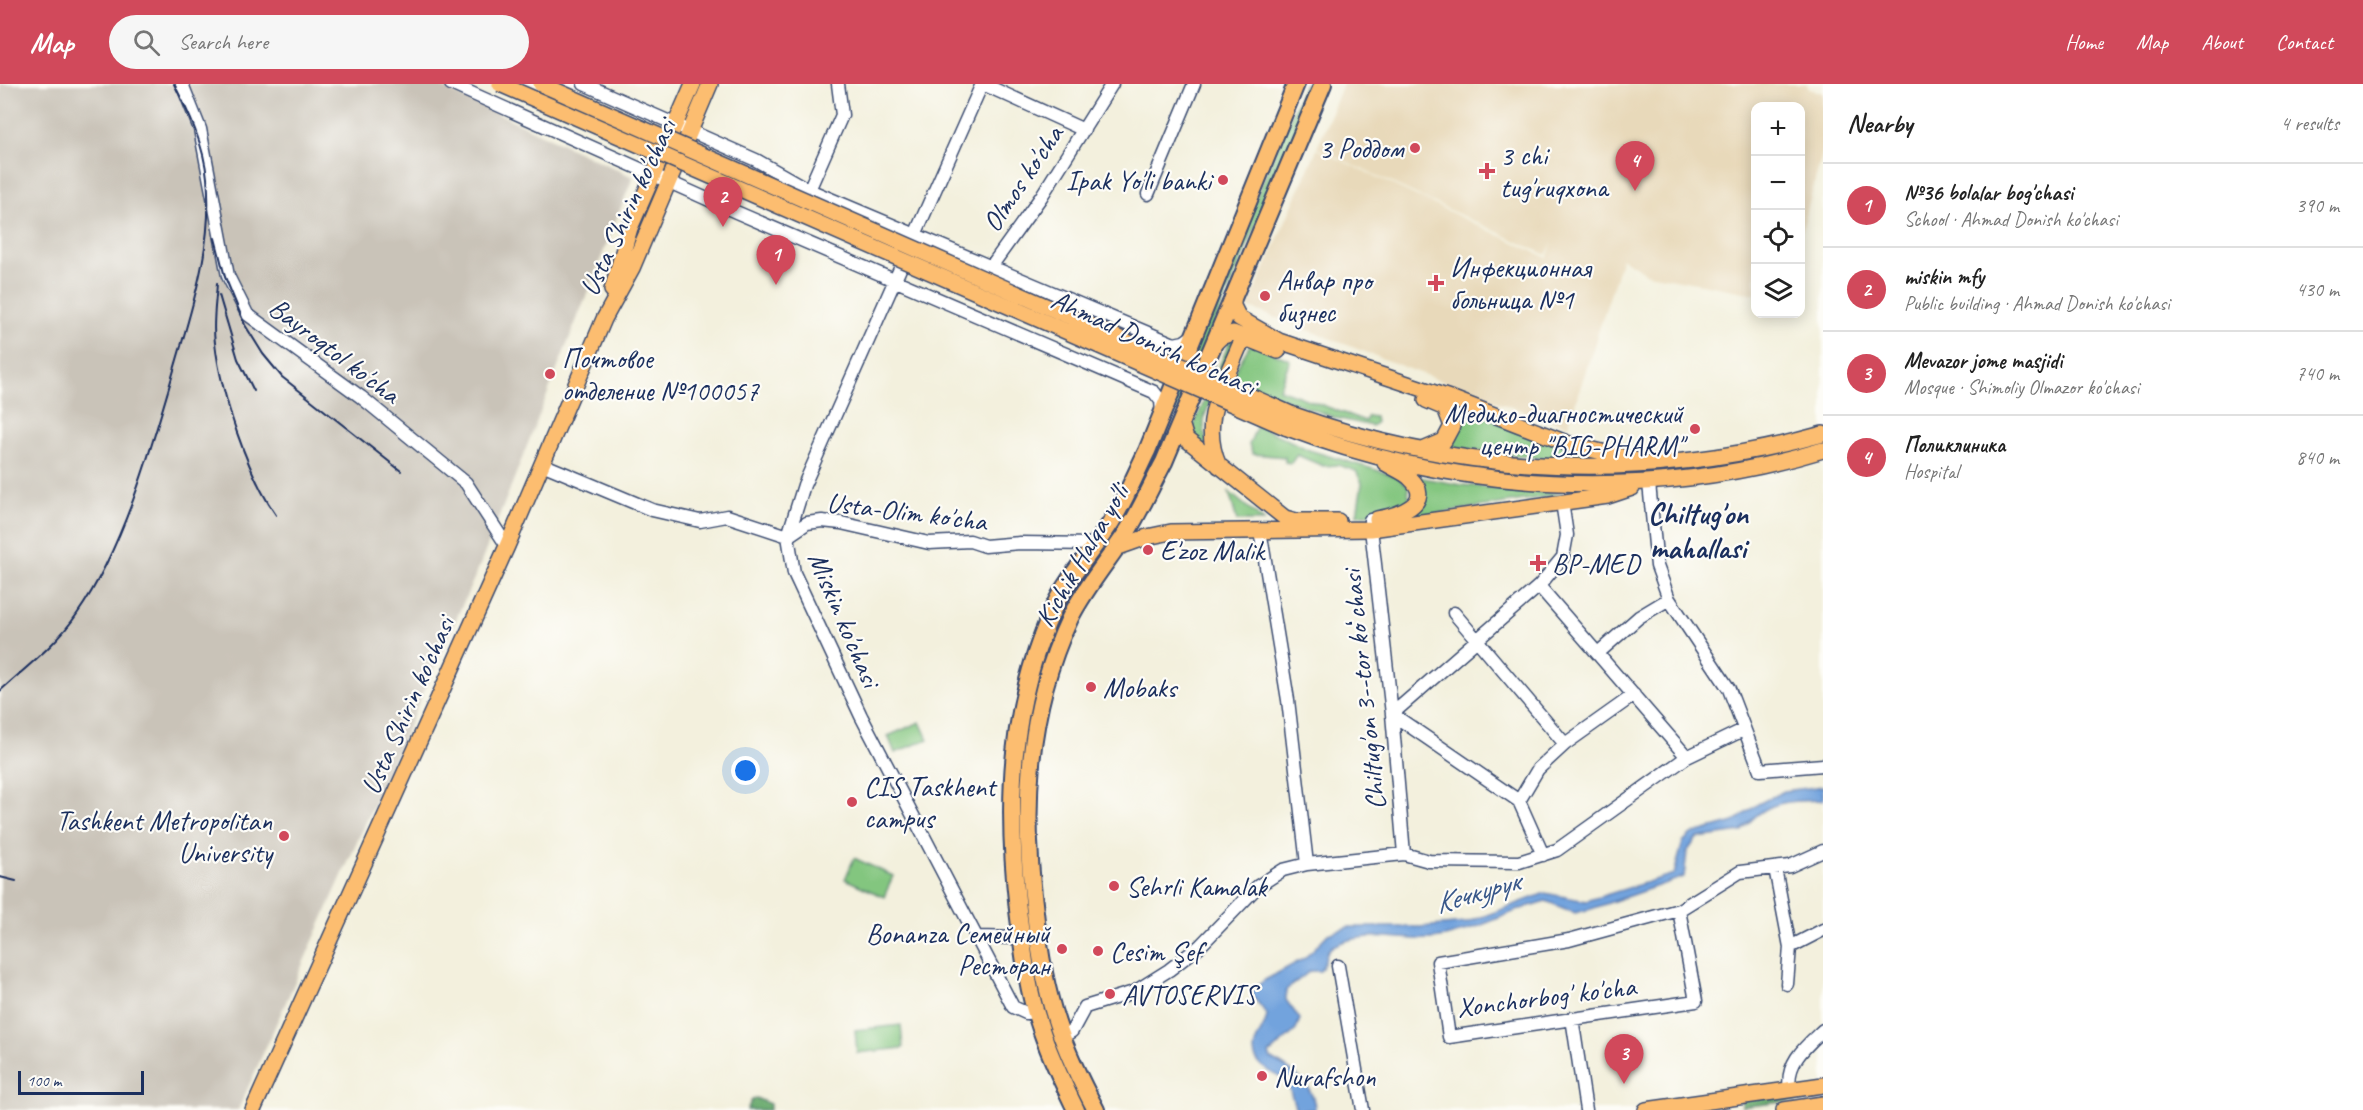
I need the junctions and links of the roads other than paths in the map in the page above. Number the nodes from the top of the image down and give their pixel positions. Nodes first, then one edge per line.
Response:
1 (182, 84) edge
2 (451, 84) edge
3 (500, 84) edge
4 (541, 84) edge
5 (584, 84) edge
6 (693, 84) edge
7 (710, 84) edge
8 (838, 84) edge
9 (983, 84) edge
10 (1112, 84) edge
11 (1194, 84) edge
12 (1296, 84) edge
13 (1323, 84) edge
14 (637, 107) junction
15 (674, 124) junction
16 (1084, 130) junction
17 (690, 131) junction
18 (616, 158) junction
19 (756, 160) junction
20 (653, 173) junction
21 (669, 181) junction
22 (809, 190) junction
23 (1148, 194) dead end
24 (736, 212) junction
25 (915, 236) junction
26 (990, 268) junction
27 (896, 280) junction
28 (1233, 296) junction
29 (604, 319) junction
30 (1194, 335) junction
31 (1268, 336) junction
32 (1247, 338) junction
33 (1214, 344) junction
34 (1162, 414) junction
35 (1288, 421) junction
36 (1181, 423) junction
37 (1823, 434) edge
38 (1823, 450) edge
39 (1420, 451) junction
40 (1369, 455) junction
41 (542, 464) junction
42 (1658, 465) junction
43 (1220, 466) junction
44 (1554, 483) junction
45 (1649, 483) junction
46 (1608, 496) junction
47 (1562, 502) junction
48 (1370, 525) junction
49 (1260, 530) junction
50 (1305, 531) junction
51 (788, 536) junction
52 (1098, 541) junction
53 (507, 546) junction
54 (1116, 548) junction
55 (1539, 586) junction
56 (1669, 599) junction
57 (1454, 613) dead end
58 (1478, 640) junction
59 (1598, 653) junction
60 (1634, 695) junction
61 (1392, 714) junction
62 (1743, 730) junction
63 (1565, 744) junction
64 (1687, 757) junction
65 (1823, 765) edge
66 (1520, 801) junction
67 (1823, 851) edge
68 (1404, 854) junction
69 (1543, 855) junction
70 (1307, 864) junction
71 (1775, 868) junction
72 (1679, 910) junction
73 (1823, 930) edge
74 (978, 937) junction
75 (1021, 938) junction
76 (1790, 947) junction
77 (1338, 966) dead end
78 (1787, 984) dead end
79 (1035, 1012) junction
80 (1572, 1018) junction
81 (1823, 1030) edge
82 (1062, 1038) junction
83 (1823, 1085) edge
84 (1790, 1089) junction
85 (1732, 1104) edge
86 (1823, 1104) edge
87 (253, 1110) edge
88 (1076, 1110) edge
89 (1096, 1110) edge
90 (1363, 1110) edge
91 (1586, 1110) edge
92 (1646, 1110) edge
93 (1784, 1110) edge

1 - 53 street, Bayroqtol ko'cha
2 - 18 street, Ahmad Donish ko'chasi
3 - 35 main road, Ahmad Donish ko'chasi, bridge
4 - 35 main road, Ahmad Donish ko'chasi, bridge
5 - 14 street, Ahmad Donish ko'chasi
6 - 15 main road, Usta Shirin ko'chasi
7 - 17 main road, Usta Shirin ko'chasi
8 - 22 street
9 - 16 street
9 - 25 street, Miskin ko'chasi
10 - 16 street, Olmos ko'cha
11 - 23 street
12 - 30 highway, Kichik Halqa yo'li
13 - 28 highway, Kichik Halqa yo'li
14 - 15 street, Ahmad Donish ko'chasi
14 - 18 street
15 - 17 street, Ahmad Donish ko'chasi
15 - 20 main road, Usta Shirin ko'chasi
16 - 26 street, Olmos ko'cha
17 - 19 street, Ahmad Donish ko'chasi
17 - 21 main road, Usta Shirin ko'chasi
18 - 20 street, Ahmad Donish ko'chasi
19 - 22 street, Ahmad Donish ko'chasi
19 - 24 street
20 - 21 street, Ahmad Donish ko'chasi
20 - 29 main road, Usta Shirin ko'chasi
21 - 24 street, Ahmad Donish ko'chasi
21 - 29 main road, Usta Shirin ko'chasi
22 - 25 street, Ahmad Donish ko'chasi
24 - 27 street, Ahmad Donish ko'chasi
25 - 26 street, Ahmad Donish ko'chasi
25 - 27 street, Miskin ko'chasi
26 - 30 street, Ahmad Donish ko'chasi
27 - 34 street, Ahmad Donish ko'chasi
27 - 51 street, Miskin ko'chasi
28 - 31 main road
28 - 33 highway, Kichik Halqa yo'li
29 - 41 main road, Usta Shirin ko'chasi
30 - 34 highway, Kichik Halqa yo'li
31 - 32 main road
31 - 42 main road
32 - 33 main road
32 - 39 main road
32 - 43 main road
33 - 36 highway, Kichik Halqa yo'li
34 - 52 highway, Kichik Halqa yo'li
35 - 39 main road, Ahmad Donish ko'chasi
35 - 40 main road, Ahmad Donish ko'chasi
36 - 43 main road
36 - 54 highway, Kichik Halqa yo'li
37 - 42 main road, Ahmad Donish ko'chasi
38 - 45 main road, Ahmad Donish ko'chasi
39 - 42 main road, Ahmad Donish ko'chasi
40 - 44 main road, Ahmad Donish ko'chasi
40 - 48 main road
41 - 51 street
41 - 53 main road, Usta Shirin ko'chasi
43 - 48 main road
43 - 50 main road
44 - 45 main road, Ahmad Donish ko'chasi
44 - 46 main road
45 - 46 main road
45 - 56 street
46 - 47 main road
47 - 48 main road
47 - 55 street
48 - 50 main road
48 - 61 street, Chiltug'on 3--tor koʻchasi
49 - 50 main road
49 - 54 main road
49 - 70 street
51 - 52 street, Usta-Olim ko'cha
51 - 74 street, Miskin ko'chasi
52 - 54 highway
52 - 75 highway, Kichik Halqa yo'li
53 - 87 main road, Usta Shirin ko'chasi
54 - 82 highway, Kichik Halqa yo'li
55 - 58 street
55 - 59 street
56 - 59 street
56 - 62 street
57 - 58 street
58 - 61 street
58 - 63 street
59 - 60 street
60 - 63 street
60 - 64 street
61 - 66 street
61 - 68 street, Chiltug'on 3--tor koʻchasi
62 - 64 street
62 - 65 street
63 - 66 street
64 - 69 street
66 - 69 street
67 - 71 street, Xonchorbog' ko'cha
68 - 69 street
68 - 70 street
70 - 82 street
71 - 72 street, Xonchorbog' ko'cha
71 - 76 street
72 - 80 street, Xonchorbog' ko'cha
72 - 80 street, Xonchorbog' ko'cha
73 - 76 street
74 - 75 street
74 - 79 street, Miskin ko'chasi
75 - 79 highway, Kichik Halqa yo'li
76 - 78 street
77 - 90 street
79 - 88 highway, Kichik Halqa yo'li
80 - 91 street
81 - 84 street
82 - 89 highway, Kichik Halqa yo'li
83 - 84 main road
84 - 85 main road
85 - 92 main road
86 - 93 main road

